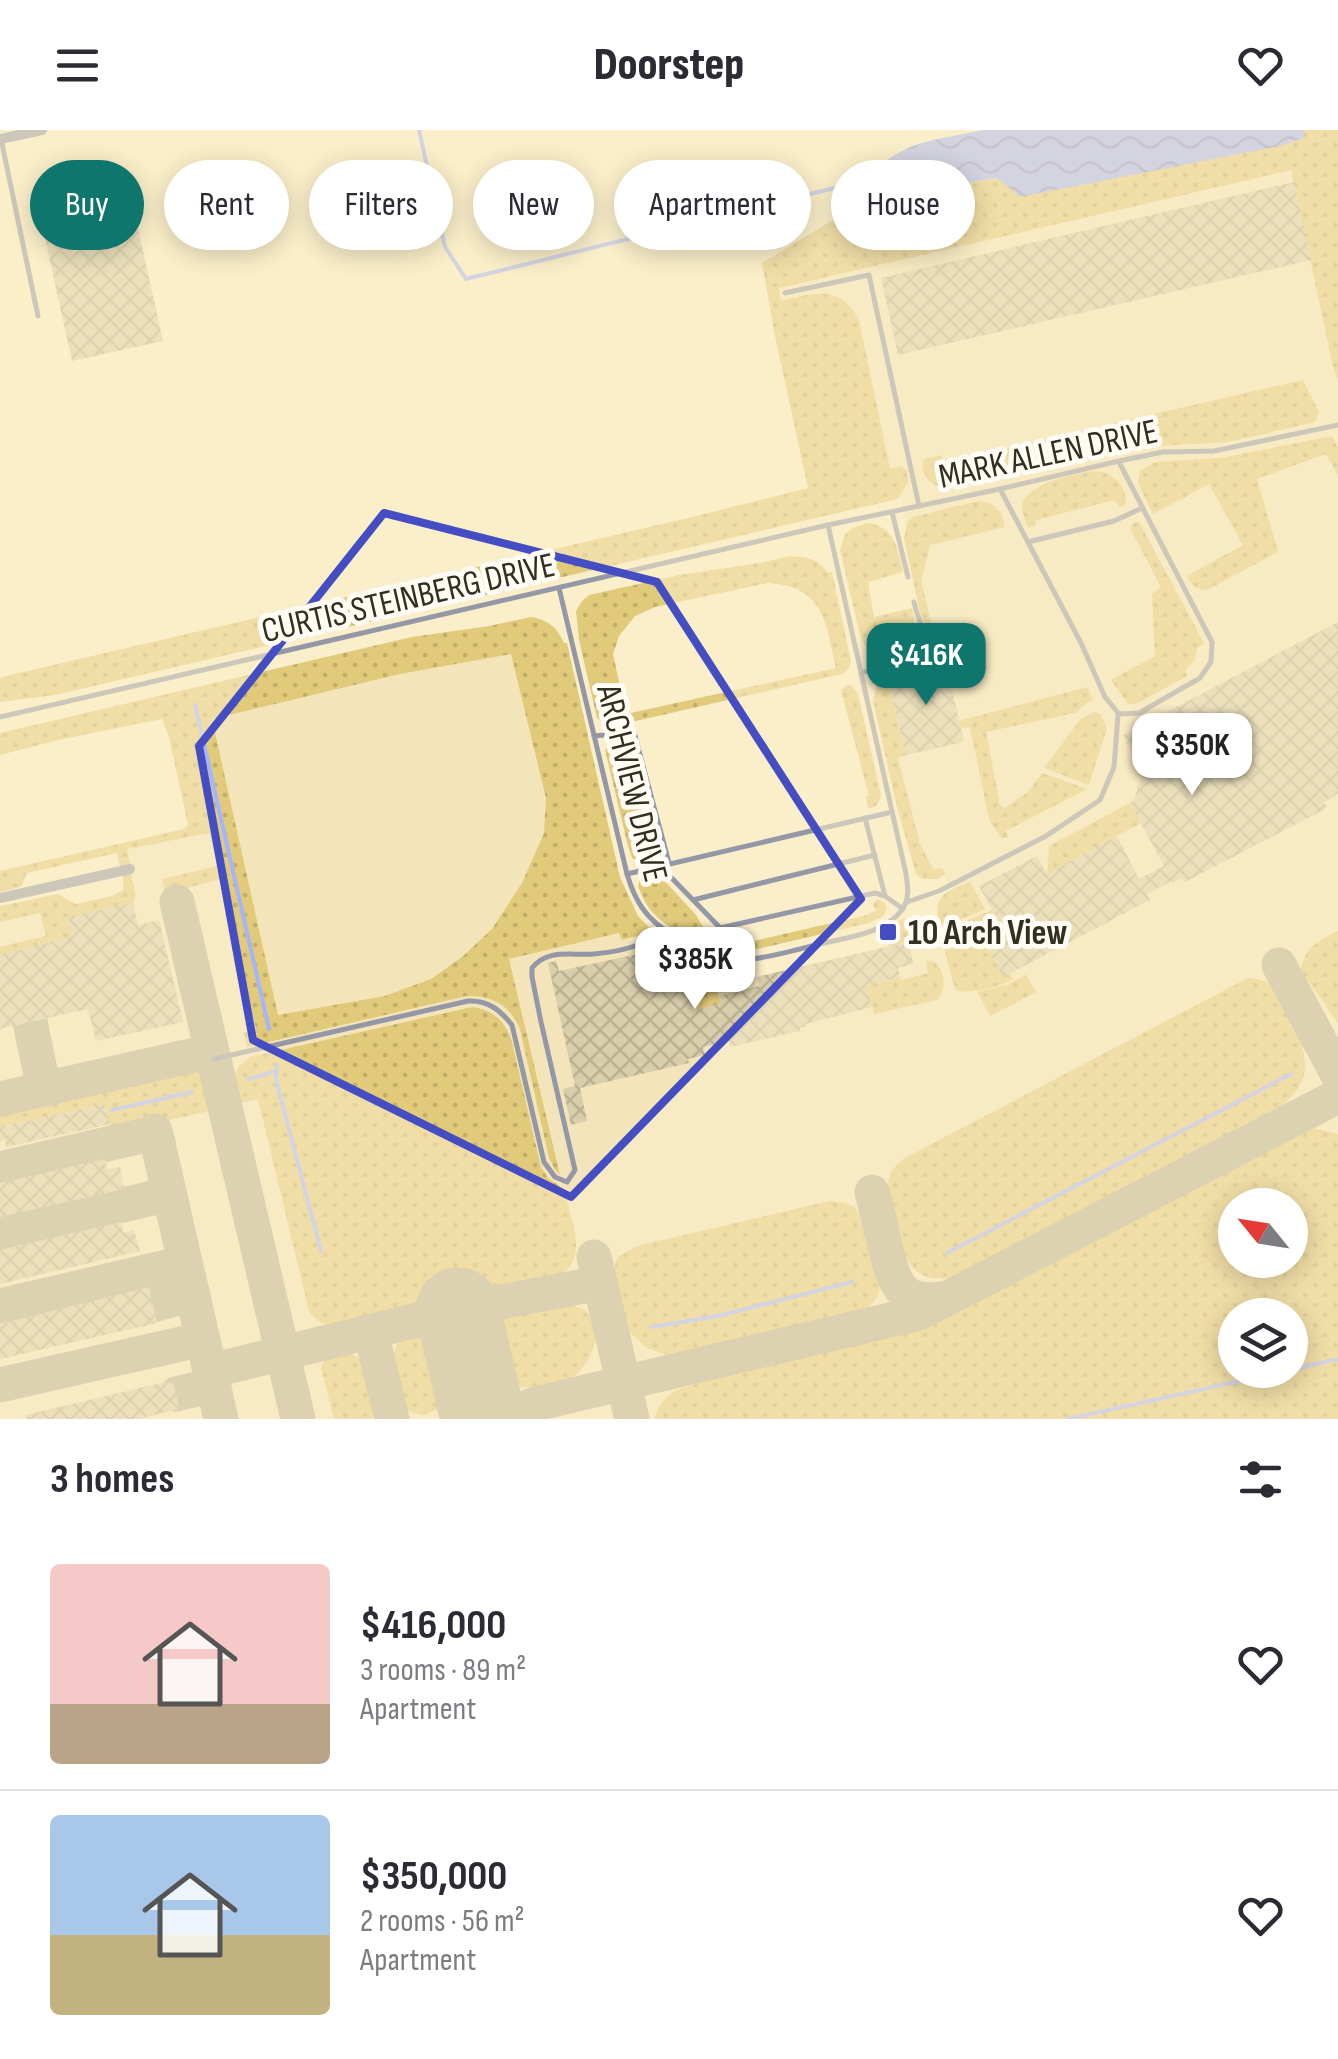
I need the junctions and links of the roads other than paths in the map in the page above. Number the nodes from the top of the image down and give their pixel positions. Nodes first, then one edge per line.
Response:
1 (42, 130) edge
2 (0, 139) edge
3 (785, 293) dead end
4 (38, 316) dead end
5 (1338, 425) edge
6 (1119, 461) junction
7 (1000, 489) junction
8 (919, 506) junction
9 (1142, 508) junction
10 (892, 512) junction
11 (828, 525) junction
12 (1028, 542) junction
13 (908, 577) dead end
14 (560, 588) junction
15 (914, 602) dead end
16 (860, 673) junction
17 (1118, 714) junction
18 (0, 717) edge
19 (594, 736) junction
20 (892, 812) junction
21 (865, 818) junction
22 (875, 855) junction
23 (669, 862) junction
24 (660, 865) junction
25 (130, 869) dead end
26 (627, 874) junction
27 (885, 896) junction
28 (0, 898) edge
29 (692, 900) junction
30 (907, 902) junction
31 (902, 909) junction
32 (720, 928) junction
33 (663, 930) junction
34 (732, 960) junction
35 (214, 1059) dead end

1 - 2 street
2 - 4 lane
3 - 8 lane
5 - 6 lane, MARK ALLEN DRIVE
6 - 7 lane, MARK ALLEN DRIVE
6 - 9 lane
7 - 8 lane, MARK ALLEN DRIVE
7 - 12 lane
8 - 10 lane, MARK ALLEN DRIVE
9 - 12 lane
9 - 17 lane
10 - 11 lane, MARK ALLEN DRIVE
10 - 13 lane
11 - 14 lane, CURTIS STEINBERG DRIVE
11 - 16 lane
12 - 17 lane
14 - 18 lane, CURTIS STEINBERG DRIVE
14 - 19 lane, ARCHVIEW DRIVE
15 - 16 lane
16 - 20 lane
17 - 30 lane
19 - 23 lane
19 - 26 lane, ARCHVIEW DRIVE
20 - 21 lane
20 - 30 lane
21 - 22 lane
21 - 23 lane
22 - 27 lane
22 - 29 lane
23 - 24 lane
24 - 26 lane
24 - 29 lane
25 - 28 street
26 - 33 lane, ARCHVIEW DRIVE
27 - 31 lane
27 - 32 lane
29 - 32 lane
30 - 31 lane, ARCHVIEW DRIVE
31 - 34 lane, ARCHVIEW DRIVE
32 - 34 lane
33 - 34 lane, ARCHVIEW DRIVE
33 - 35 lane

